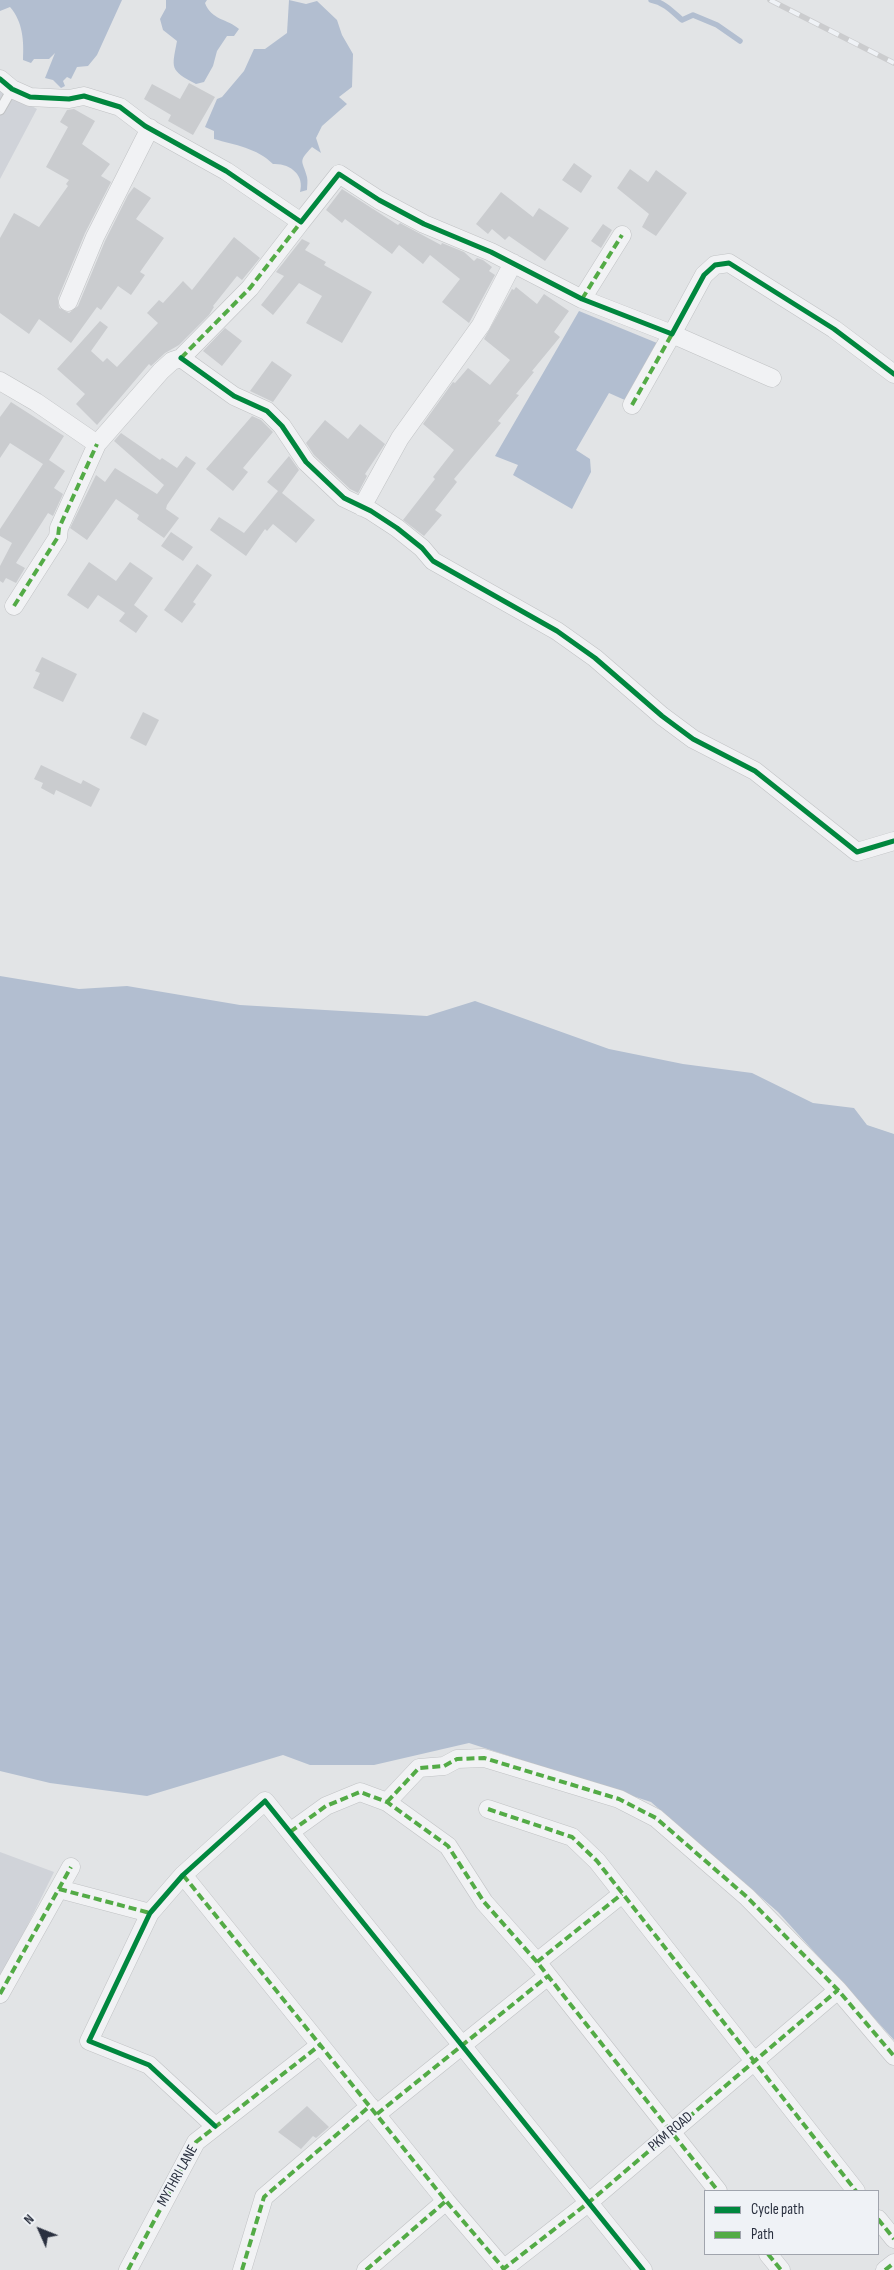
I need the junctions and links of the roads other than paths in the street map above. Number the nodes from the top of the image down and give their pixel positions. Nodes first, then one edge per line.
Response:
1 (6, 84) edge
2 (0, 110) edge
3 (150, 128) junction
4 (301, 222) junction
5 (622, 235) dead end
6 (513, 263) junction
7 (582, 299) junction
8 (68, 302) dead end
9 (672, 334) junction
10 (181, 358) junction
11 (894, 374) edge
12 (772, 378) dead end
13 (0, 381) edge
14 (632, 405) dead end
15 (97, 444) junction
16 (362, 507) junction
17 (14, 606) dead end
18 (894, 841) edge
19 (387, 1802) junction
20 (488, 1810) dead end
21 (290, 1832) junction
22 (71, 1868) dead end
23 (183, 1875) junction
24 (59, 1889) junction
25 (622, 1894) junction
26 (150, 1913) junction
27 (542, 1969) junction
28 (838, 1990) junction
29 (0, 1994) edge
30 (320, 2045) junction
31 (462, 2045) junction
32 (894, 2056) edge
33 (754, 2062) junction
34 (373, 2110) junction
35 (216, 2126) junction
36 (671, 2132) junction
37 (717, 2190) edge
38 (855, 2190) edge
39 (446, 2201) junction
40 (588, 2203) junction
41 (879, 2220) edge
42 (894, 2239) edge
43 (769, 2255) edge
44 (894, 2263) edge
45 (128, 2270) edge
46 (242, 2270) edge
47 (366, 2270) edge
48 (503, 2270) edge
49 (643, 2270) edge
50 (781, 2270) edge
51 (885, 2270) edge

1 - 2 lane
1 - 3 street
3 - 4 street
3 - 8 street
4 - 6 street
4 - 10 street
5 - 7 street
6 - 7 street
6 - 16 street
7 - 9 street
9 - 11 street
9 - 12 street
9 - 14 street
10 - 15 street
10 - 16 street
13 - 15 street
15 - 17 street
16 - 18 street
19 - 21 street
19 - 27 street
19 - 28 street
20 - 25 street
21 - 23 street
21 - 31 street
22 - 24 street
23 - 26 street
23 - 30 street
24 - 26 street
24 - 29 street
25 - 27 street
25 - 33 street
26 - 35 street
27 - 31 street
27 - 36 street
28 - 32 street
28 - 33 street, PKM ROAD
30 - 34 street
30 - 35 street, MYTHRI LANE
31 - 34 street
31 - 40 street
33 - 36 street, PKM ROAD
33 - 38 street
34 - 39 street
34 - 46 street
35 - 45 street, MYTHRI LANE
36 - 37 street
36 - 40 street, PKM ROAD
39 - 47 street
39 - 48 street
40 - 48 street, PKM ROAD
40 - 49 street
41 - 42 street
43 - 50 street
44 - 51 street

